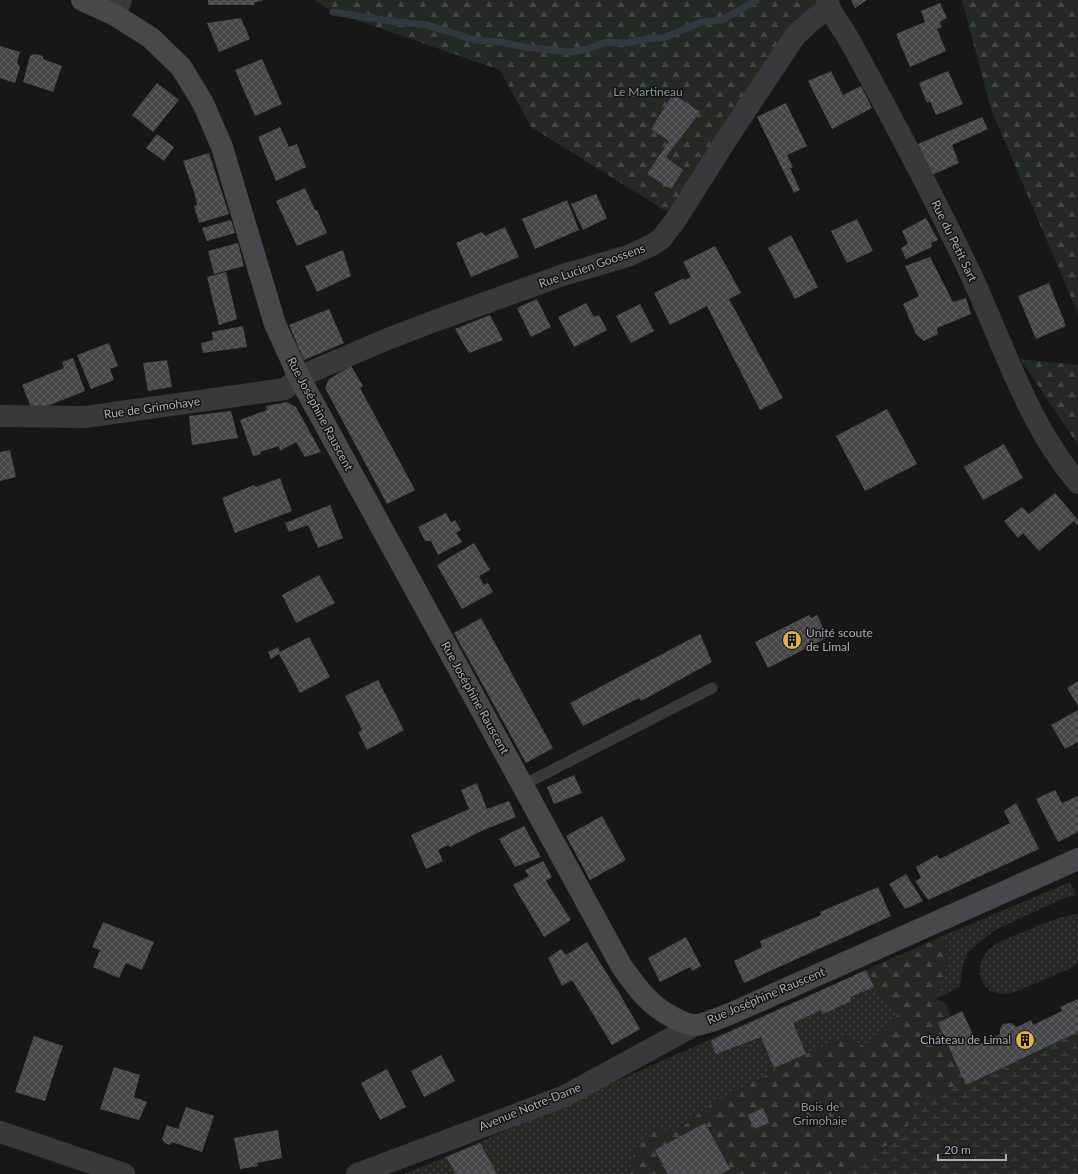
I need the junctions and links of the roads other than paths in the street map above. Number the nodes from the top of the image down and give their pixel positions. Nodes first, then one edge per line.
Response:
1 (82, 0) edge
2 (828, 4) edge
3 (118, 8) edge
4 (299, 378) junction
5 (0, 416) edge
6 (1078, 483) edge
7 (712, 688) dead end
8 (523, 785) junction
9 (1078, 859) edge
10 (695, 1025) junction
11 (0, 1132) edge
12 (124, 1174) edge
13 (358, 1174) edge

1 - 3 street, Rue Joséphine Rauscent
2 - 4 street, Rue Lucien Goossens
2 - 6 street, Rue du Petit Sart
3 - 4 street, Rue Joséphine Rauscent
4 - 5 street, Rue de Grimohaye
4 - 8 street, Rue Joséphine Rauscent
7 - 8 lane
8 - 10 street, Rue Joséphine Rauscent
9 - 10 street, Rue Joséphine Rauscent
10 - 13 street, Avenue Notre-Dame
11 - 12 street

